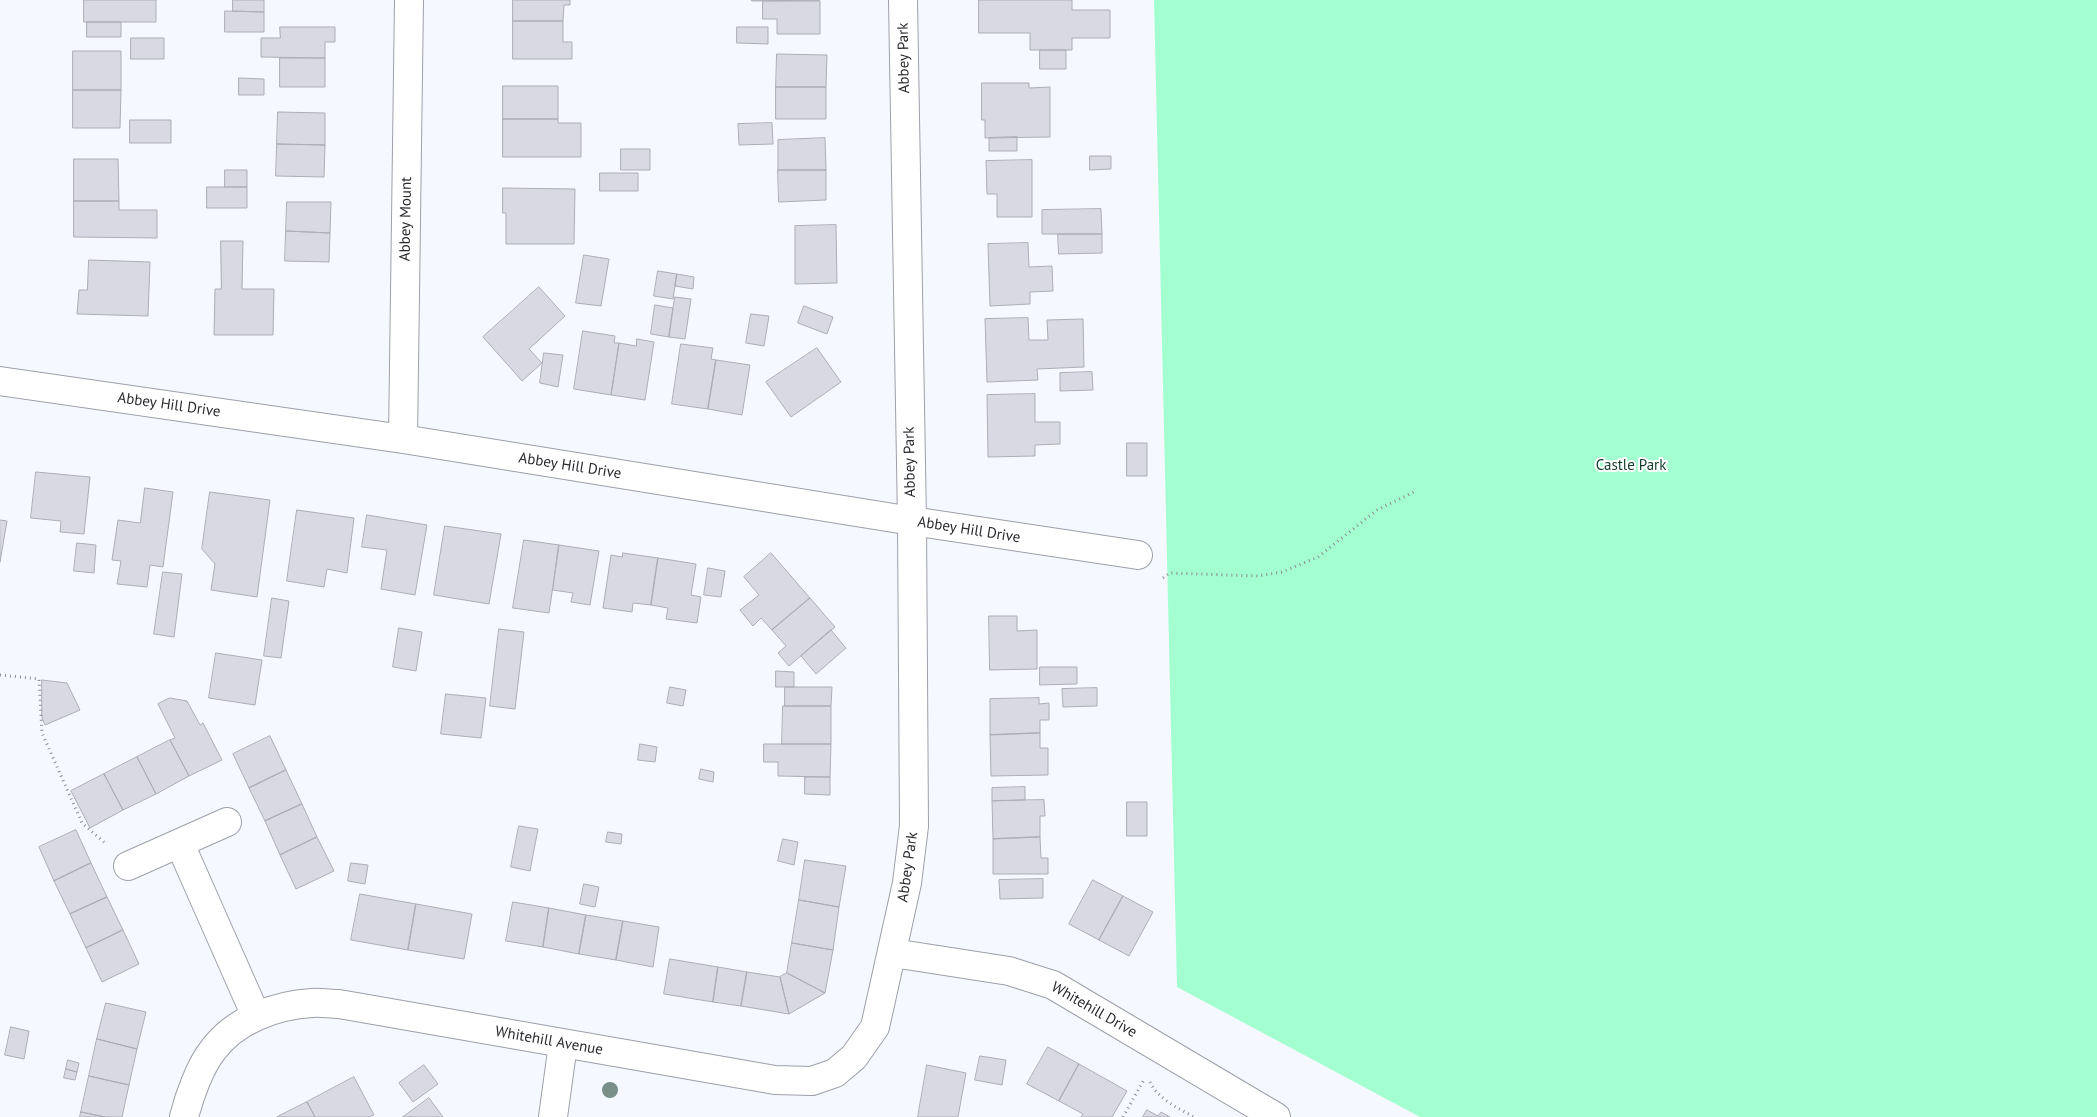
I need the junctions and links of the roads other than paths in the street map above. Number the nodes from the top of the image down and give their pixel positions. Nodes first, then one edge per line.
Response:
1 (409, 0) edge
2 (902, 0) edge
3 (0, 381) edge
4 (403, 439) junction
5 (912, 521) junction
6 (1138, 555) road end
7 (228, 822) dead end
8 (180, 844) junction
9 (128, 866) road end
10 (893, 953) junction
11 (256, 1016) junction
12 (563, 1044) junction
13 (184, 1117) edge
14 (553, 1117) edge
15 (1276, 1117) edge

1 - 4 street, Abbey Mount
2 - 5 street, Abbey Park
3 - 4 street, Abbey Hill Drive
4 - 5 street, Abbey Hill Drive
5 - 6 street, Abbey Hill Drive
5 - 10 street, Abbey Park
7 - 8 street
8 - 9 street
8 - 11 street
10 - 12 street, Whitehill Avenue
10 - 15 street, Whitehill Drive
11 - 12 street, Whitehill Avenue
11 - 13 street, Whitehill Avenue
12 - 14 street

